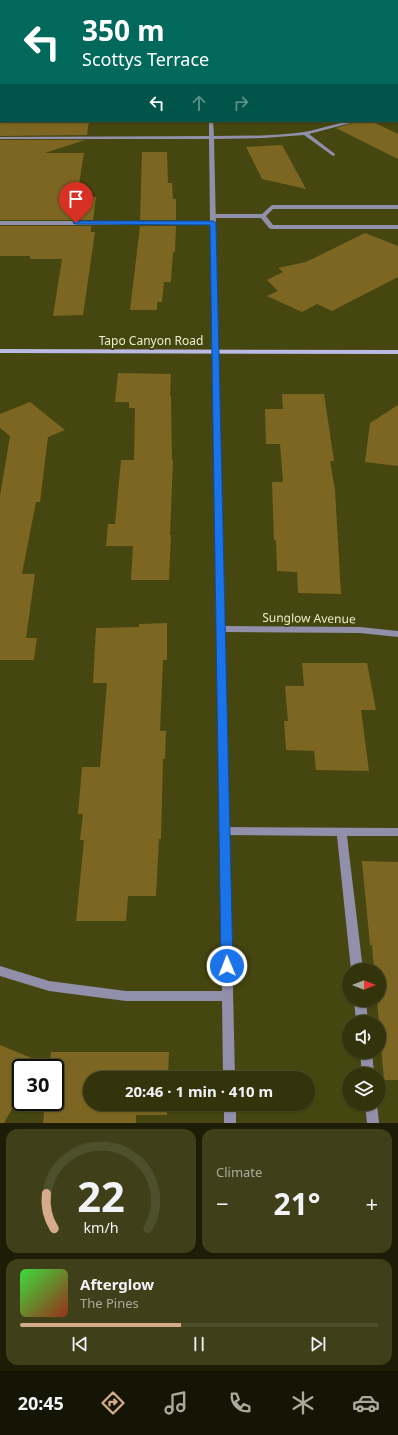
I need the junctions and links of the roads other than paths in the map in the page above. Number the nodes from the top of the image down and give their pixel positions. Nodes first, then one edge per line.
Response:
1 (211, 122) edge
2 (352, 122) edge
3 (305, 133) junction
4 (0, 138) edge
5 (212, 138) junction
6 (333, 155) dead end
7 (398, 207) edge
8 (263, 216) junction
9 (213, 220) junction
10 (0, 222) edge
11 (398, 227) edge
12 (0, 351) edge
13 (216, 352) junction
14 (398, 352) edge
15 (220, 629) junction
16 (398, 634) edge
17 (224, 831) junction
18 (342, 832) junction
19 (398, 832) edge
20 (356, 963) edge
21 (0, 971) edge
22 (228, 996) junction
23 (229, 1071) edge
24 (230, 1111) edge
25 (372, 1111) edge
26 (230, 1123) edge
27 (373, 1123) edge

1 - 5 street
2 - 3 street
3 - 5 street
3 - 6 street
4 - 5 street
5 - 9 street
7 - 8 street
8 - 9 street
8 - 11 street
9 - 10 street
9 - 13 street
12 - 13 main road, Tapo Canyon Road
13 - 14 main road, Tapo Canyon Road
13 - 15 street
15 - 16 street, Sunglow Avenue
15 - 17 street
17 - 18 street
17 - 22 street
18 - 19 street
18 - 20 street
21 - 22 street
22 - 23 street
24 - 26 street
25 - 27 street

